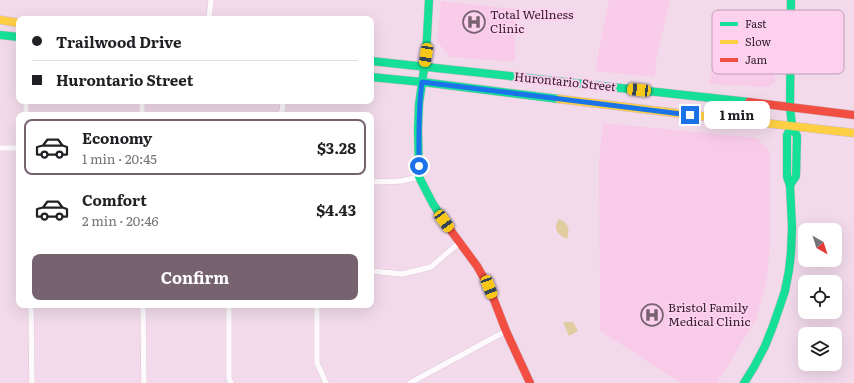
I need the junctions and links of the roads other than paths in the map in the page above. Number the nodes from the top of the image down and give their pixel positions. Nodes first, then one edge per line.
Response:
1 (211, 0) edge
2 (429, 0) edge
3 (791, 0) edge
4 (791, 10) edge
5 (209, 16) edge
6 (0, 20) edge
7 (16, 23) edge
8 (0, 35) edge
9 (16, 37) edge
10 (374, 61) edge
11 (424, 66) junction
12 (790, 74) edge
13 (374, 77) edge
14 (422, 82) junction
15 (790, 107) junction
16 (854, 115) edge
17 (792, 126) junction
18 (854, 133) edge
19 (0, 148) edge
20 (16, 148) edge
21 (419, 177) junction
22 (374, 182) edge
23 (460, 242) junction
24 (374, 271) edge
25 (30, 308) edge
26 (143, 308) edge
27 (229, 308) edge
28 (317, 308) edge
29 (506, 330) junction
30 (32, 383) edge
31 (144, 383) edge
32 (231, 383) edge
33 (326, 383) edge
34 (410, 383) edge
35 (530, 383) edge
36 (744, 383) edge

1 - 5 street
2 - 11 main road
3 - 4 main road
6 - 7 main road
8 - 9 main road
10 - 11 main road, Hurontario Street
11 - 14 main road
11 - 15 main road, Hurontario Street
12 - 15 main road
13 - 14 main road, Hurontario Street
14 - 17 main road, Hurontario Street
14 - 21 main road
15 - 16 main road, Hurontario Street
15 - 17 main road
17 - 18 main road, Hurontario Street
17 - 36 main road
19 - 20 street
21 - 22 street
21 - 23 main road
23 - 24 street
23 - 29 main road
25 - 30 street
26 - 31 street
27 - 32 street
28 - 33 street
29 - 34 street
29 - 35 main road

